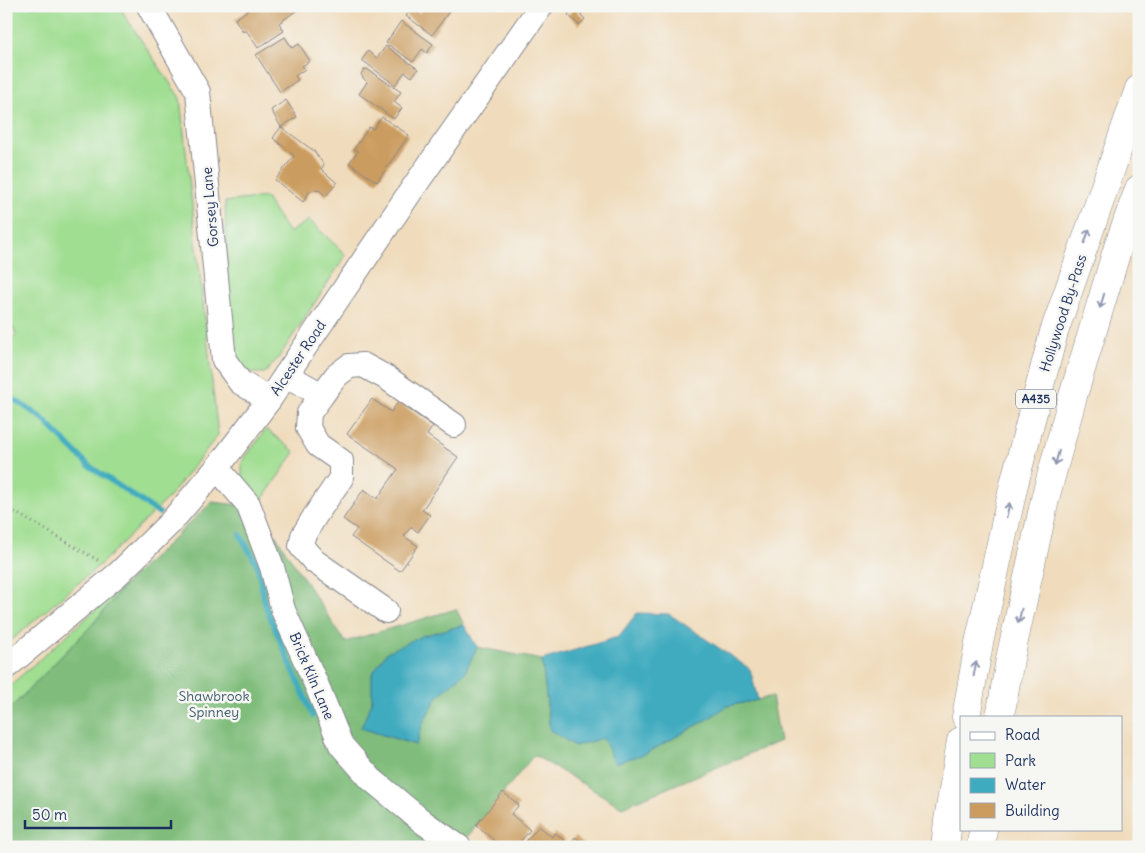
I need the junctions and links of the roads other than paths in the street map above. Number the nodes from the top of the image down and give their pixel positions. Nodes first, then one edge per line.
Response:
1 (149, 6) edge
2 (541, 6) edge
3 (1139, 90) edge
4 (1139, 189) edge
5 (286, 375) junction
6 (322, 396) junction
7 (269, 400) junction
8 (454, 426) dead end
9 (217, 468) junction
10 (386, 611) dead end
11 (6, 667) edge
12 (966, 716) edge
13 (1000, 716) edge
14 (960, 747) edge
15 (983, 830) edge
16 (459, 847) edge
17 (945, 847) edge
18 (981, 847) edge

1 - 7 street, Gorsey Lane
2 - 5 street, Alcester Road
12 -> 3 highway, Hollywood By-Pass / A435
4 -> 13 highway, A435
5 - 6 street
5 - 7 street, Alcester Road
6 - 8 street
6 - 10 street
7 - 9 street, Alcester Road
9 - 11 street, Alcester Road
9 - 16 street, Brick Kiln Lane
14 - 17 highway
15 - 18 highway

